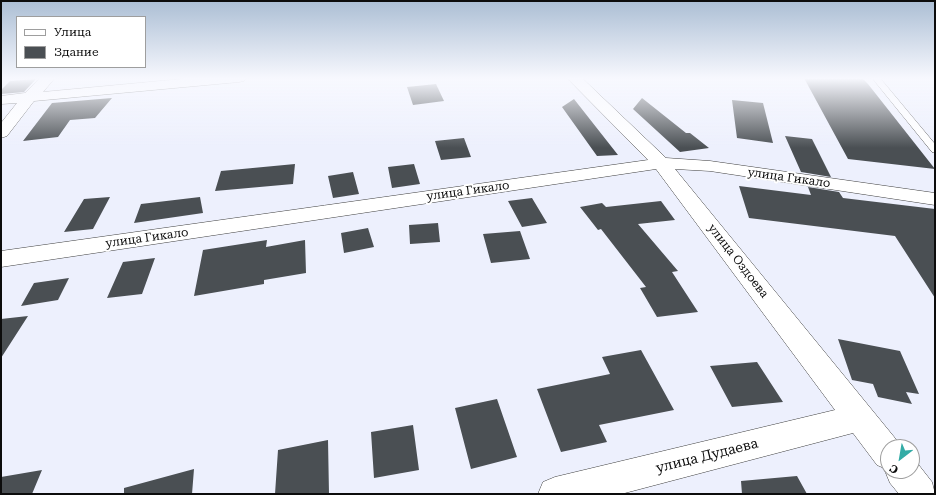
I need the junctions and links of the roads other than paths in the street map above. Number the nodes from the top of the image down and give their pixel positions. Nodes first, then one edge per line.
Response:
1 (27, 101) edge
2 (598, 101) edge
3 (895, 101) edge
4 (1, 133) edge
5 (935, 150) edge
6 (661, 163) junction
7 (935, 199) edge
8 (1, 259) edge
9 (859, 418) junction
10 (880, 444) edge
11 (908, 479) edge
12 (555, 494) edge
13 (920, 494) edge

1 - 4 street
2 - 6 street, улица Оздоева
3 - 5 lane
6 - 7 street, улица Гикало
6 - 8 street, улица Гикало
6 - 9 street, улица Оздоева
9 - 10 street, улица Оздоева
9 - 12 street, улица Дудаева
11 - 13 street

